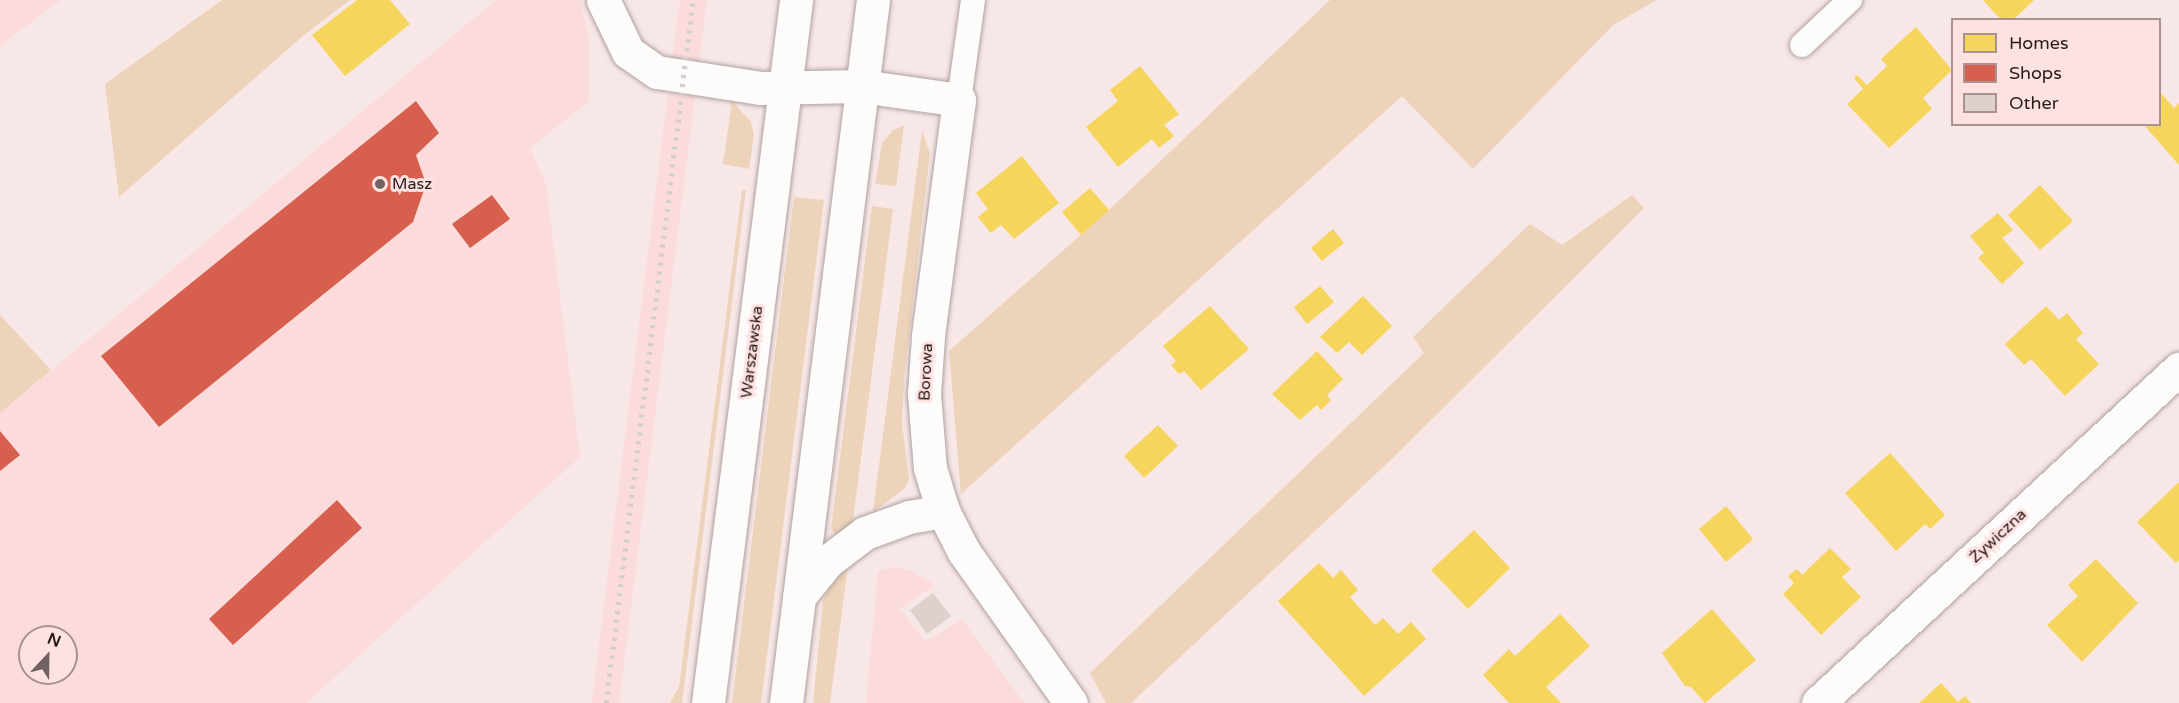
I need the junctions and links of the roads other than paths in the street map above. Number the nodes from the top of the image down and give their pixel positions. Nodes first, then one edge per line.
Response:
1 (603, 0) edge
2 (796, 0) edge
3 (873, 0) edge
4 (973, 0) edge
5 (1850, 0) edge
6 (1802, 45) dead end
7 (861, 86) junction
8 (784, 90) junction
9 (959, 100) junction
10 (2179, 369) edge
11 (943, 511) junction
12 (799, 597) junction
13 (708, 703) edge
14 (786, 703) edge
15 (1071, 703) edge
16 (1818, 703) edge

1 - 8 street
2 - 8 street, Warszawska
3 - 7 street
4 - 9 lane
5 - 6 lane
7 - 8 street
7 - 9 street
7 - 12 street
8 - 13 street, Warszawska
9 - 11 street, Borowa
10 - 16 street, Żywiczna
11 - 12 street
11 - 15 street, Borowa
12 - 14 street

